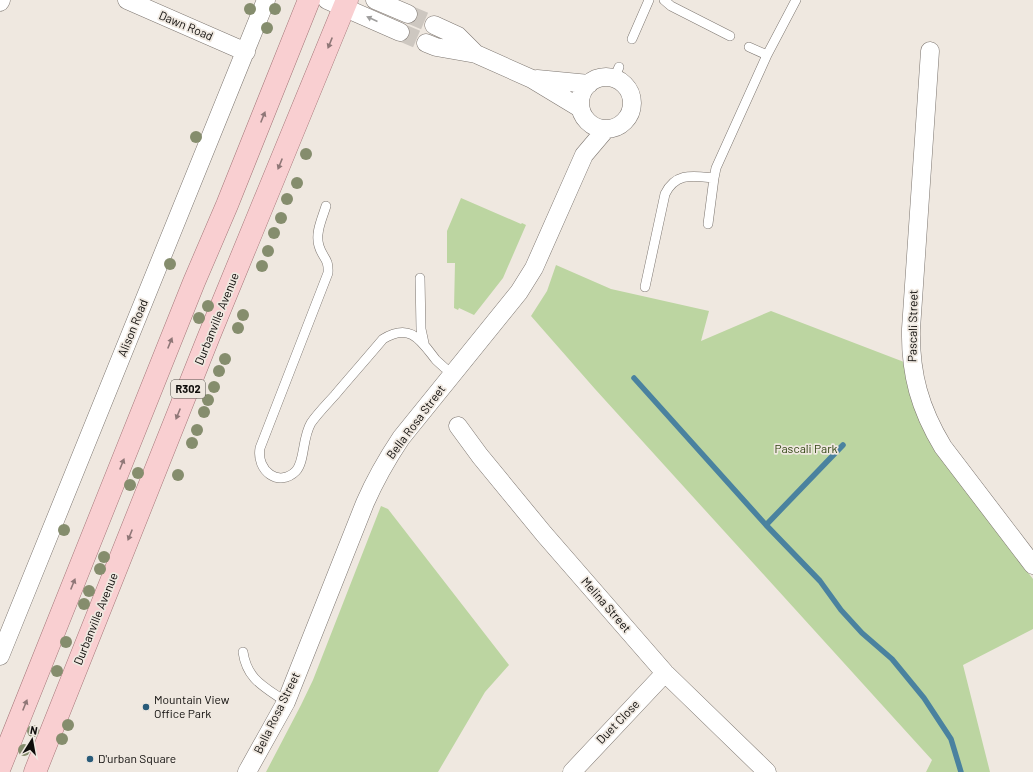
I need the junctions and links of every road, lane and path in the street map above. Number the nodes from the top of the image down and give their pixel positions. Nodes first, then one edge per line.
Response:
1 (127, 0) edge
2 (266, 0) edge
3 (309, 0) edge
4 (375, 0) edge
5 (649, 0) edge
6 (664, 0) edge
7 (796, 0) edge
8 (340, 2) edge
9 (408, 14) tunnel mouth
10 (445, 27) tunnel mouth
11 (400, 32) tunnel mouth
12 (730, 36) dead end
13 (632, 39) dead end
14 (426, 43) tunnel mouth
15 (749, 47) dead end
16 (930, 51) dead end
17 (246, 52) junction
18 (476, 54) junction
19 (766, 55) junction
20 (532, 79) junction
21 (589, 84) junction
22 (582, 113) junction
23 (606, 129) junction
24 (584, 156) junction
25 (714, 178) junction
26 (326, 206) dead end
27 (708, 224) dead end
28 (420, 278) dead end
29 (644, 287) dead end
30 (425, 344) junction
31 (453, 374) junction
32 (458, 426) dead end
33 (1033, 565) edge
34 (243, 652) dead end
35 (0, 656) edge
36 (665, 673) junction
37 (286, 702) junction
38 (0, 767) edge
39 (35, 772) edge
40 (248, 772) edge
41 (572, 772) edge
42 (767, 772) edge

1 - 17 street, Dawn Road
2 - 17 street, Alison Road
38 -> 3 main road, R302
4 - 9 street
5 - 13 lane
6 - 12 lane
7 - 19 lane
11 -> 8 street
8 -> 39 main road, Durbanville Avenue / R302
10 - 18 street
14 - 18 street
15 - 19 lane
16 - 33 street, Pascali Street
17 - 35 street, Alison Road
18 - 20 street
19 - 25 lane
20 - 21 street
20 - 22 street
21 - 22 street
21 - 23 street
22 - 23 street
22 - 24 street, Bella Rosa Street
23 - 24 street, Bella Rosa Street
24 - 31 street, Bella Rosa Street
25 - 27 lane
25 - 29 lane
26 - 30 lane
28 - 30 lane
30 - 31 lane
31 - 37 street, Bella Rosa Street
32 - 36 street, Melina Street
34 - 37 lane
36 - 41 street, Duet Close
36 - 42 street, Melina Street
37 - 40 street, Bella Rosa Street

